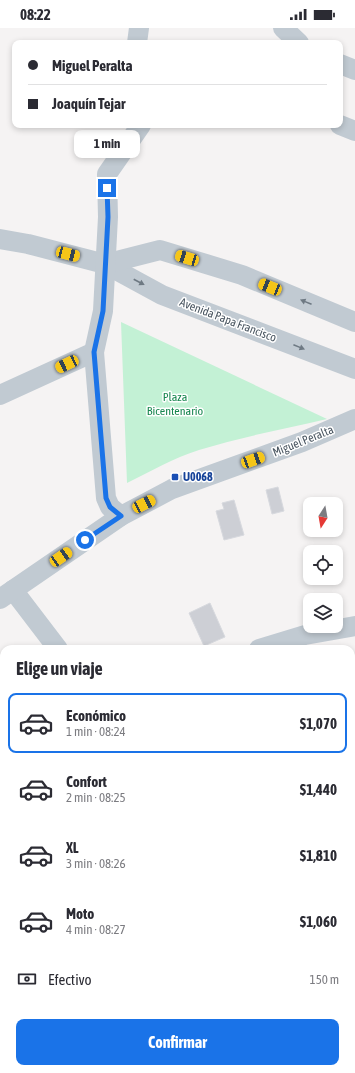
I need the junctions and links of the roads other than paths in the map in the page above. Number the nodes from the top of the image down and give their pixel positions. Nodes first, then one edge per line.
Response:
1 (139, 28) edge
2 (283, 28) edge
3 (137, 40) edge
4 (295, 40) edge
5 (343, 65) edge
6 (355, 70) edge
7 (343, 126) edge
8 (121, 128) edge
9 (139, 128) edge
10 (355, 131) edge
11 (115, 160) junction
12 (0, 239) edge
13 (105, 264) junction
14 (355, 322) edge
15 (94, 352) junction
16 (355, 369) edge
17 (0, 395) edge
18 (355, 419) edge
19 (121, 516) junction
20 (7, 594) edge
21 (355, 626) edge
22 (54, 645) edge
23 (272, 645) edge

1 - 3 street
2 - 4 street
5 - 6 street
7 - 10 street
8 - 11 street
9 - 11 street
11 - 13 street
12 - 13 street, Avenida Papa Francisco
14 -> 13 street, Avenida Papa Francisco
13 - 15 street
13 -> 16 street, Avenida Papa Francisco
15 - 17 street
15 - 19 street
18 - 19 street, Miguel Peralta
19 - 20 street, Miguel Peralta
20 - 22 street
21 - 23 street

